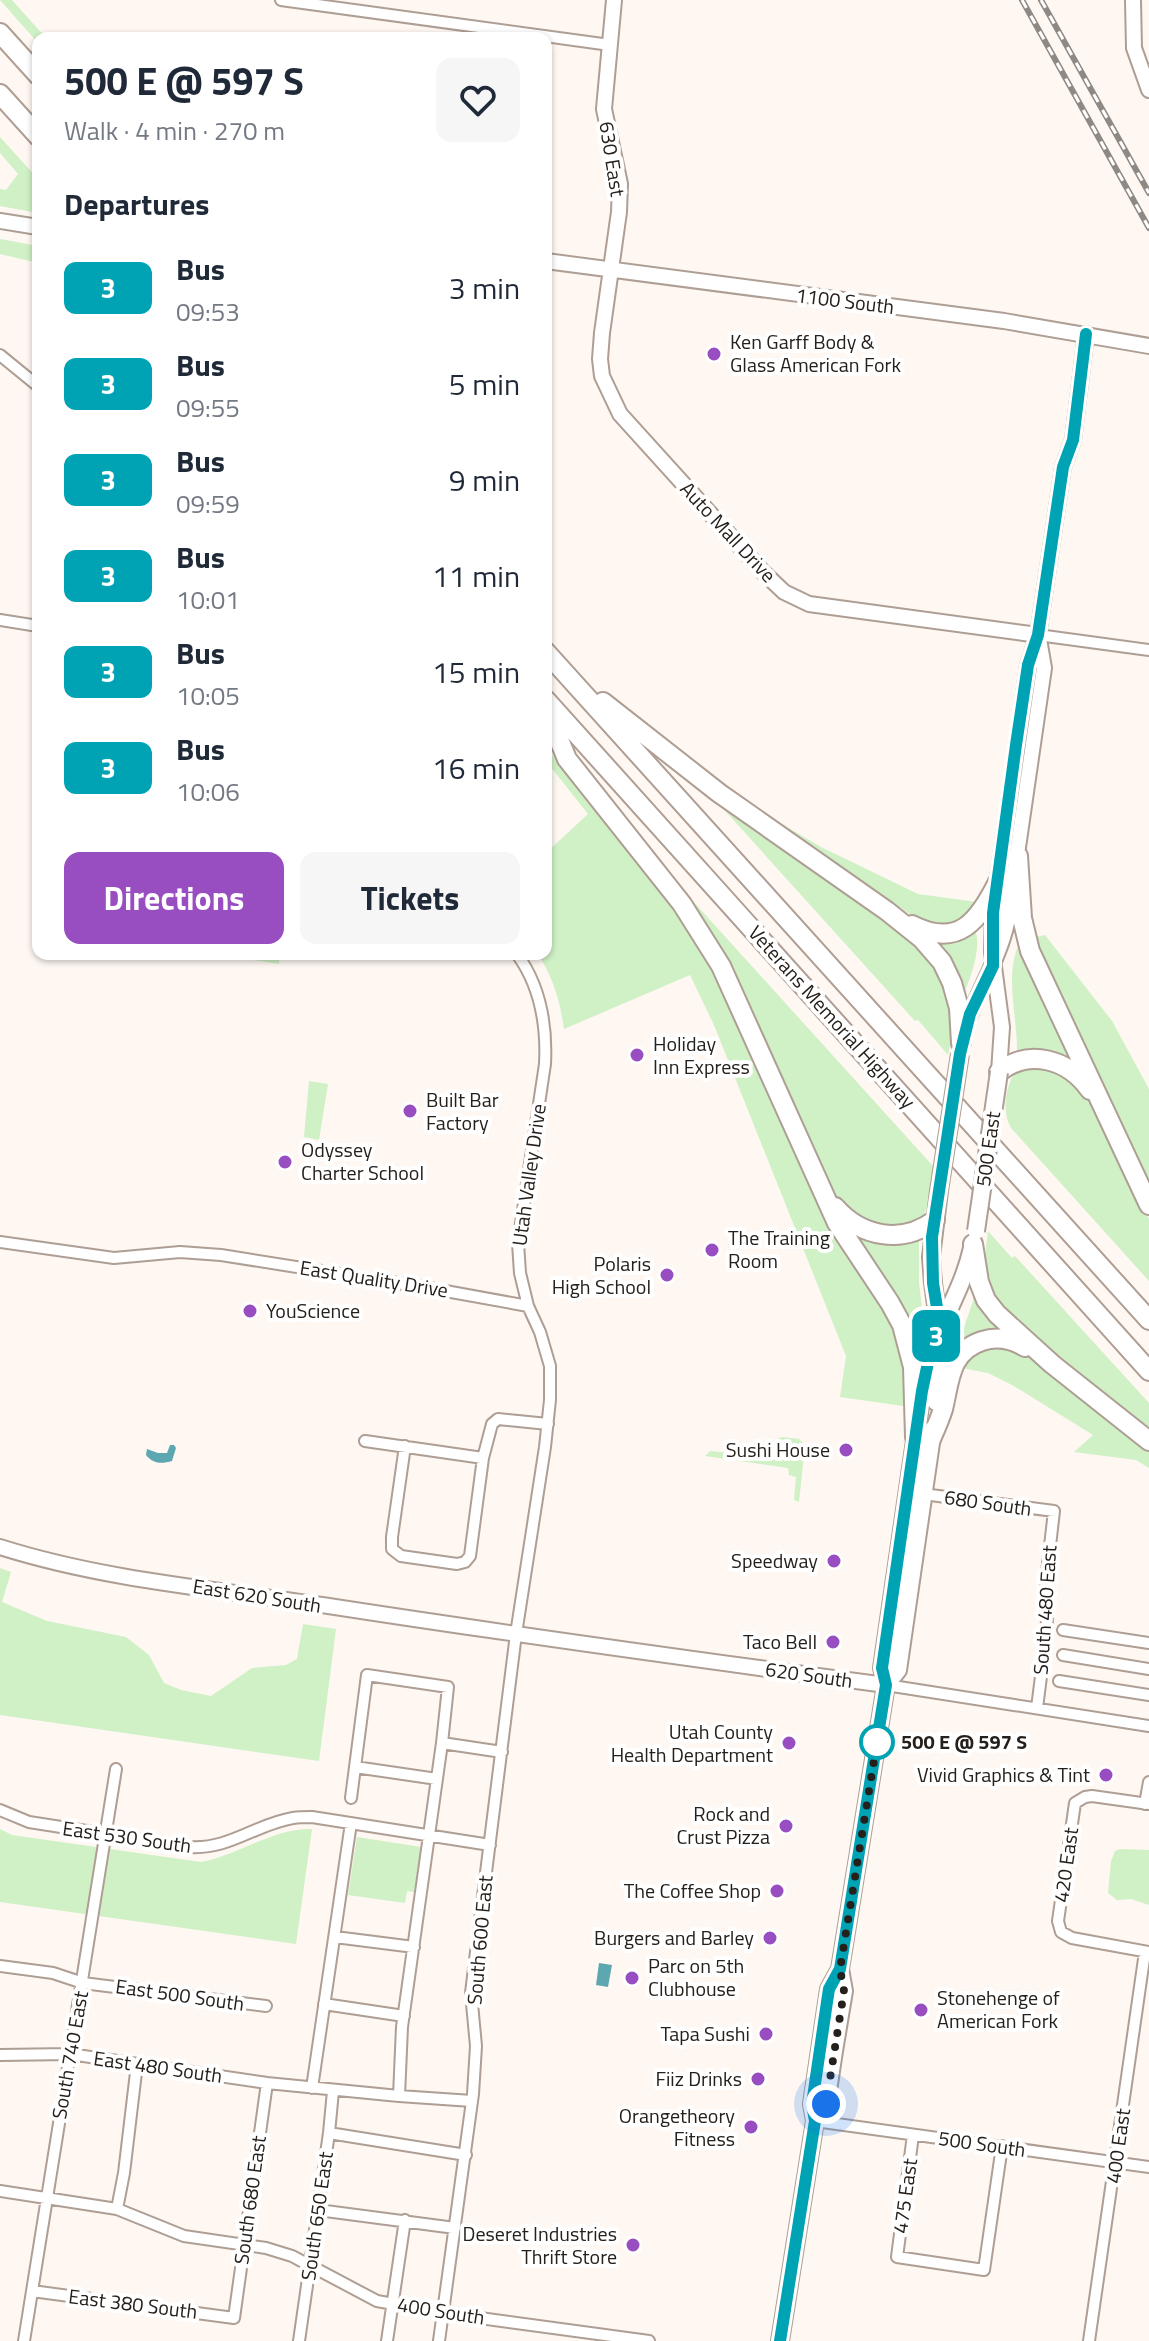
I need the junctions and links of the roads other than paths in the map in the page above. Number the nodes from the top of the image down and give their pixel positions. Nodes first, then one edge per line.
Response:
1 (281, 0) edge
2 (614, 0) edge
3 (1133, 0) edge
4 (515, 32) edge
5 (0, 33) edge
6 (552, 37) edge
7 (610, 45) junction
8 (32, 68) edge
9 (1149, 90) edge
10 (0, 94) edge
11 (32, 129) edge
12 (0, 221) edge
13 (32, 226) edge
14 (552, 262) edge
15 (611, 269) junction
16 (1086, 334) junction
17 (1147, 345) edge
18 (0, 355) edge
19 (32, 381) edge
20 (0, 620) edge
21 (32, 625) edge
22 (1038, 635) junction
23 (1149, 650) edge
24 (552, 659) edge
25 (563, 671) junction
26 (552, 707) edge
27 (552, 723) edge
28 (1018, 856) junction
29 (998, 882) junction
30 (887, 911) junction
31 (520, 960) edge
32 (993, 966) junction
33 (960, 1048) junction
34 (999, 1072) junction
35 (1102, 1109) junction
36 (822, 1188) junction
37 (1149, 1205) edge
38 (935, 1220) junction
39 (974, 1238) junction
40 (0, 1242) edge
41 (528, 1306) junction
42 (1149, 1320) edge
43 (940, 1326) junction
44 (1052, 1364) junction
45 (1149, 1371) edge
46 (548, 1424) junction
47 (923, 1438) junction
48 (365, 1441) dead end
49 (1149, 1441) edge
50 (405, 1446) junction
51 (483, 1458) junction
52 (923, 1494) junction
53 (1054, 1511) joint
54 (0, 1547) edge
55 (1063, 1630) dead end
56 (516, 1634) junction
57 (1149, 1643) edge
58 (1063, 1655) dead end
59 (1149, 1669) edge
60 (1059, 1681) dead end
61 (886, 1685) junction
62 (1149, 1695) edge
63 (1037, 1708) junction
64 (1149, 1726) edge
65 (442, 1743) junction
66 (502, 1752) junction
67 (355, 1767) junction
68 (116, 1769) dead end
69 (437, 1779) junction
70 (1149, 1782) edge
71 (351, 1798) dead end
72 (1147, 1804) edge
73 (0, 1810) edge
74 (351, 1823) junction
75 (105, 1834) junction
76 (430, 1836) junction
77 (490, 1845) junction
78 (335, 1937) junction
79 (414, 1947) junction
80 (1147, 1952) edge
81 (0, 1966) edge
82 (83, 1983) junction
83 (324, 2004) junction
84 (266, 2006) dead end
85 (404, 2016) junction
86 (70, 2054) junction
87 (0, 2055) edge
88 (137, 2064) junction
89 (267, 2083) junction
90 (312, 2088) junction
91 (333, 2091) junction
92 (399, 2096) junction
93 (472, 2101) junction
94 (815, 2121) junction
95 (329, 2133) junction
96 (913, 2135) junction
97 (1002, 2146) junction
98 (466, 2155) junction
99 (1115, 2163) junction
100 (1149, 2167) edge
101 (0, 2191) edge
102 (47, 2198) junction
103 (117, 2209) junction
104 (318, 2210) junction
105 (405, 2220) junction
106 (455, 2228) junction
107 (244, 2245) junction
108 (311, 2267) junction
109 (32, 2291) junction
110 (392, 2304) junction
111 (443, 2313) junction
112 (234, 2318) joint
113 (24, 2341) edge
114 (299, 2341) edge
115 (387, 2341) edge
116 (439, 2341) edge
117 (649, 2341) edge
118 (780, 2341) edge
119 (1089, 2341) edge

1 - 4 street
2 - 7 street, 630 East
3 - 9 street
5 - 8 highway
6 - 7 street
7 - 15 street, 630 East
10 - 11 highway
12 - 13 street
14 - 15 street, 1100 South
15 - 16 street, 1100 South
15 - 22 street, Auto Mall Drive
16 - 17 street, 1100 South
16 - 22 street, 500 East
18 - 19 street
20 - 21 street
22 - 23 street, Auto Mall Drive
22 - 28 street, 500 East
22 - 29 street, 500 East
24 - 25 highway, Veterans Memorial Highway
25 - 30 highway
25 - 42 highway, Veterans Memorial Highway
26 - 45 highway, Veterans Memorial Highway
27 - 36 highway
28 - 32 street, 500 East
28 - 35 highway
29 - 30 highway
29 - 32 street, 500 East
30 - 33 highway
31 - 41 street, Utah Valley Drive
32 - 33 street, 500 East
32 - 34 street, 500 East
33 - 38 main road, 500 East, bridge
34 - 35 highway
34 - 39 main road, 500 East, bridge
35 - 37 highway
36 - 38 highway
36 - 47 highway
38 - 43 main road, 500 East
39 - 43 main road, 500 East
39 - 44 highway
40 - 41 street, East Quality Drive
41 - 46 street, Utah Valley Drive
43 - 47 main road, 500 East
44 - 47 highway
44 - 49 highway
46 - 51 street
46 - 56 street, Utah Valley Drive
47 - 52 main road, 500 East
47 - 61 main road, 500 East
48 - 50 street
50 - 51 street
50 - 51 street
52 - 53 street, 680 South
52 - 61 main road, 500 East
53 - 63 street, South 480 East
54 - 56 street, East 620 South
55 - 57 street
56 - 61 street, 620 South
56 - 66 street, South 600 East
58 - 59 street
60 - 62 street
61 - 63 street, 620 South
61 - 94 main road, 500 East
63 - 64 street, 620 South
65 - 66 street
65 - 67 street
65 - 69 street
66 - 77 street, South 600 East
67 - 69 street
67 - 71 street
68 - 75 street, South 740 East
69 - 76 street
70 - 72 street
72 - 80 street, 420 East
73 - 75 street, East 530 South
74 - 75 street, East 530 South
74 - 76 street, East 530 South
74 - 78 street
75 - 82 street, South 740 East
76 - 77 street, East 530 South
76 - 79 street
77 - 93 street, South 600 East
78 - 79 street
78 - 83 street
79 - 85 street
80 - 99 street, 400 East
81 - 82 street, East 500 South
82 - 84 street, East 500 South
82 - 86 street, South 740 East
83 - 85 street
83 - 90 street
85 - 92 street
86 - 87 street, East 480 South
86 - 88 street, East 480 South
86 - 102 street, South 740 East
88 - 89 street, East 480 South
88 - 103 street
89 - 90 street, East 480 South
89 - 107 street, South 680 East
90 - 91 street, East 480 South
91 - 92 street, East 480 South
91 - 95 street, South 650 East
92 - 93 street, East 480 South
93 - 98 street, South 600 East
94 - 96 street, 500 South
94 - 118 main road, 500 East
95 - 98 street
95 - 104 street, South 650 East
96 - 97 street, 500 South
96 - 97 street, 475 East
97 - 99 street, 500 South
98 - 106 street, South 600 East
99 - 100 street, 500 South
99 - 119 street, 400 East
101 - 102 street, 400 South
102 - 103 street, 400 South
102 - 109 street, South 740 East
103 - 107 street, 400 South
104 - 105 street
104 - 108 street, South 650 East
105 - 106 street
105 - 110 street
106 - 111 street, South 600 East
107 - 108 street, 400 South
107 - 112 street, South 680 East
108 - 110 street, 400 South
108 - 114 street, South 650 East
109 - 112 street, East 380 South
109 - 113 street, South 740 East
110 - 111 street, 400 South
110 - 115 street
111 - 116 street, South 600 East
111 - 117 street, 400 South

